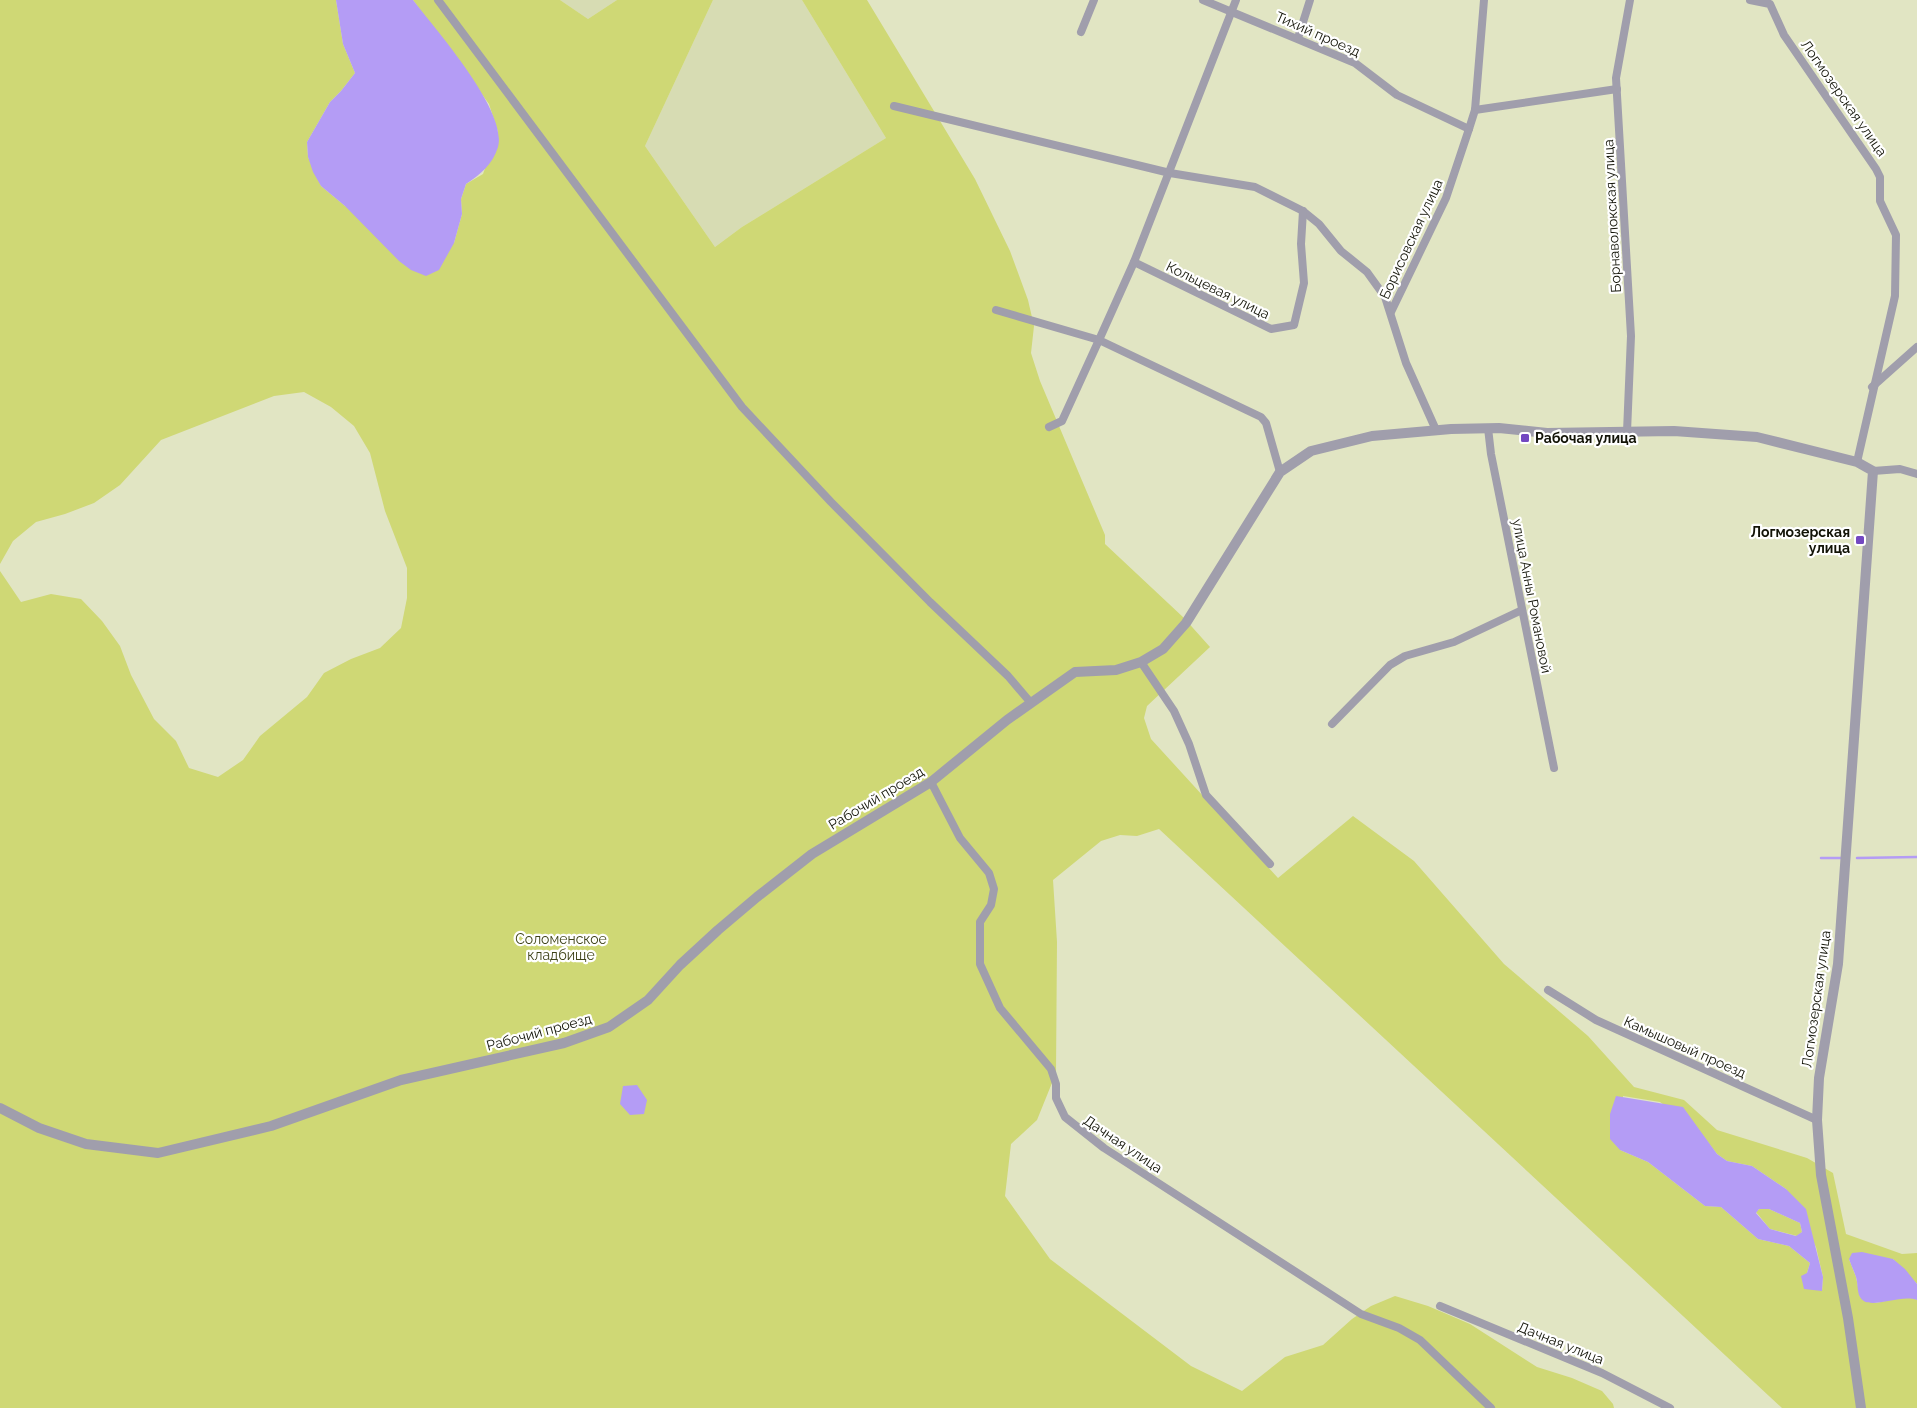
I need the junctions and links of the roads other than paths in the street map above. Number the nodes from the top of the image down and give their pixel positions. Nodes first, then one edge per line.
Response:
1 (438, 0) edge
2 (1094, 0) edge
3 (1204, 0) edge
4 (1236, 0) edge
5 (1310, 0) edge
6 (1484, 0) edge
7 (1630, 0) edge
8 (1750, 0) edge
9 (1233, 11) junction
10 (1081, 32) dead end
11 (1298, 38) junction
12 (1617, 89) junction
13 (894, 106) dead end
14 (1475, 110) junction
15 (1469, 129) junction
16 (1170, 173) junction
17 (1303, 211) junction
18 (1134, 262) junction
19 (996, 310) dead end
20 (1391, 312) junction
21 (1099, 340) junction
22 (1917, 347) edge
23 (1872, 387) junction
24 (1049, 427) dead end
25 (1488, 428) junction
26 (1436, 430) junction
27 (1626, 432) junction
28 (1857, 462) junction
29 (1873, 471) junction
30 (1280, 472) junction
31 (1917, 474) edge
32 (1522, 610) junction
33 (1142, 662) junction
34 (1031, 703) junction
35 (1332, 724) dead end
36 (1554, 768) dead end
37 (930, 782) junction
38 (1270, 864) dead end
39 (1548, 990) dead end
40 (0, 1108) edge
41 (1817, 1120) junction
42 (1440, 1306) dead end
43 (1490, 1408) edge
44 (1670, 1408) edge
45 (1861, 1408) edge

1 - 34 street
2 - 10 street
3 - 9 street, Тихий проезд
4 - 9 street
5 - 11 street
6 - 14 street, Борисовская улица
7 - 12 street, Борнаволокская улица
8 - 23 street, Логмозерская улица
9 - 11 street, Тихий проезд
9 - 16 street
11 - 15 street, Тихий проезд
12 - 14 street
12 - 27 street, Борнаволокская улица
13 - 16 street
14 - 15 street, Борисовская улица
15 - 20 street, Борисовская улица
16 - 17 street
16 - 18 street
17 - 18 street, Кольцевая улица
17 - 20 street
18 - 21 street
19 - 21 street
20 - 26 street
21 - 24 street
21 - 30 street
22 - 23 street
23 - 28 street, Логмозерская улица
25 - 26 street
25 - 27 street
25 - 32 street, улица Анны Романовой
26 - 30 street
27 - 28 street
28 - 29 street
29 - 31 street
29 - 41 street, Логмозерская улица
30 - 33 street
32 - 35 street
32 - 36 street, улица Анны Романовой
33 - 34 street, Рабочий проезд
33 - 38 street
34 - 37 street, Рабочий проезд
37 - 40 street, Рабочий проезд
37 - 43 street, Дачная улица
39 - 41 street, Камышовый проезд
41 - 45 street, Логмозерская улица
42 - 44 street, Дачная улица

